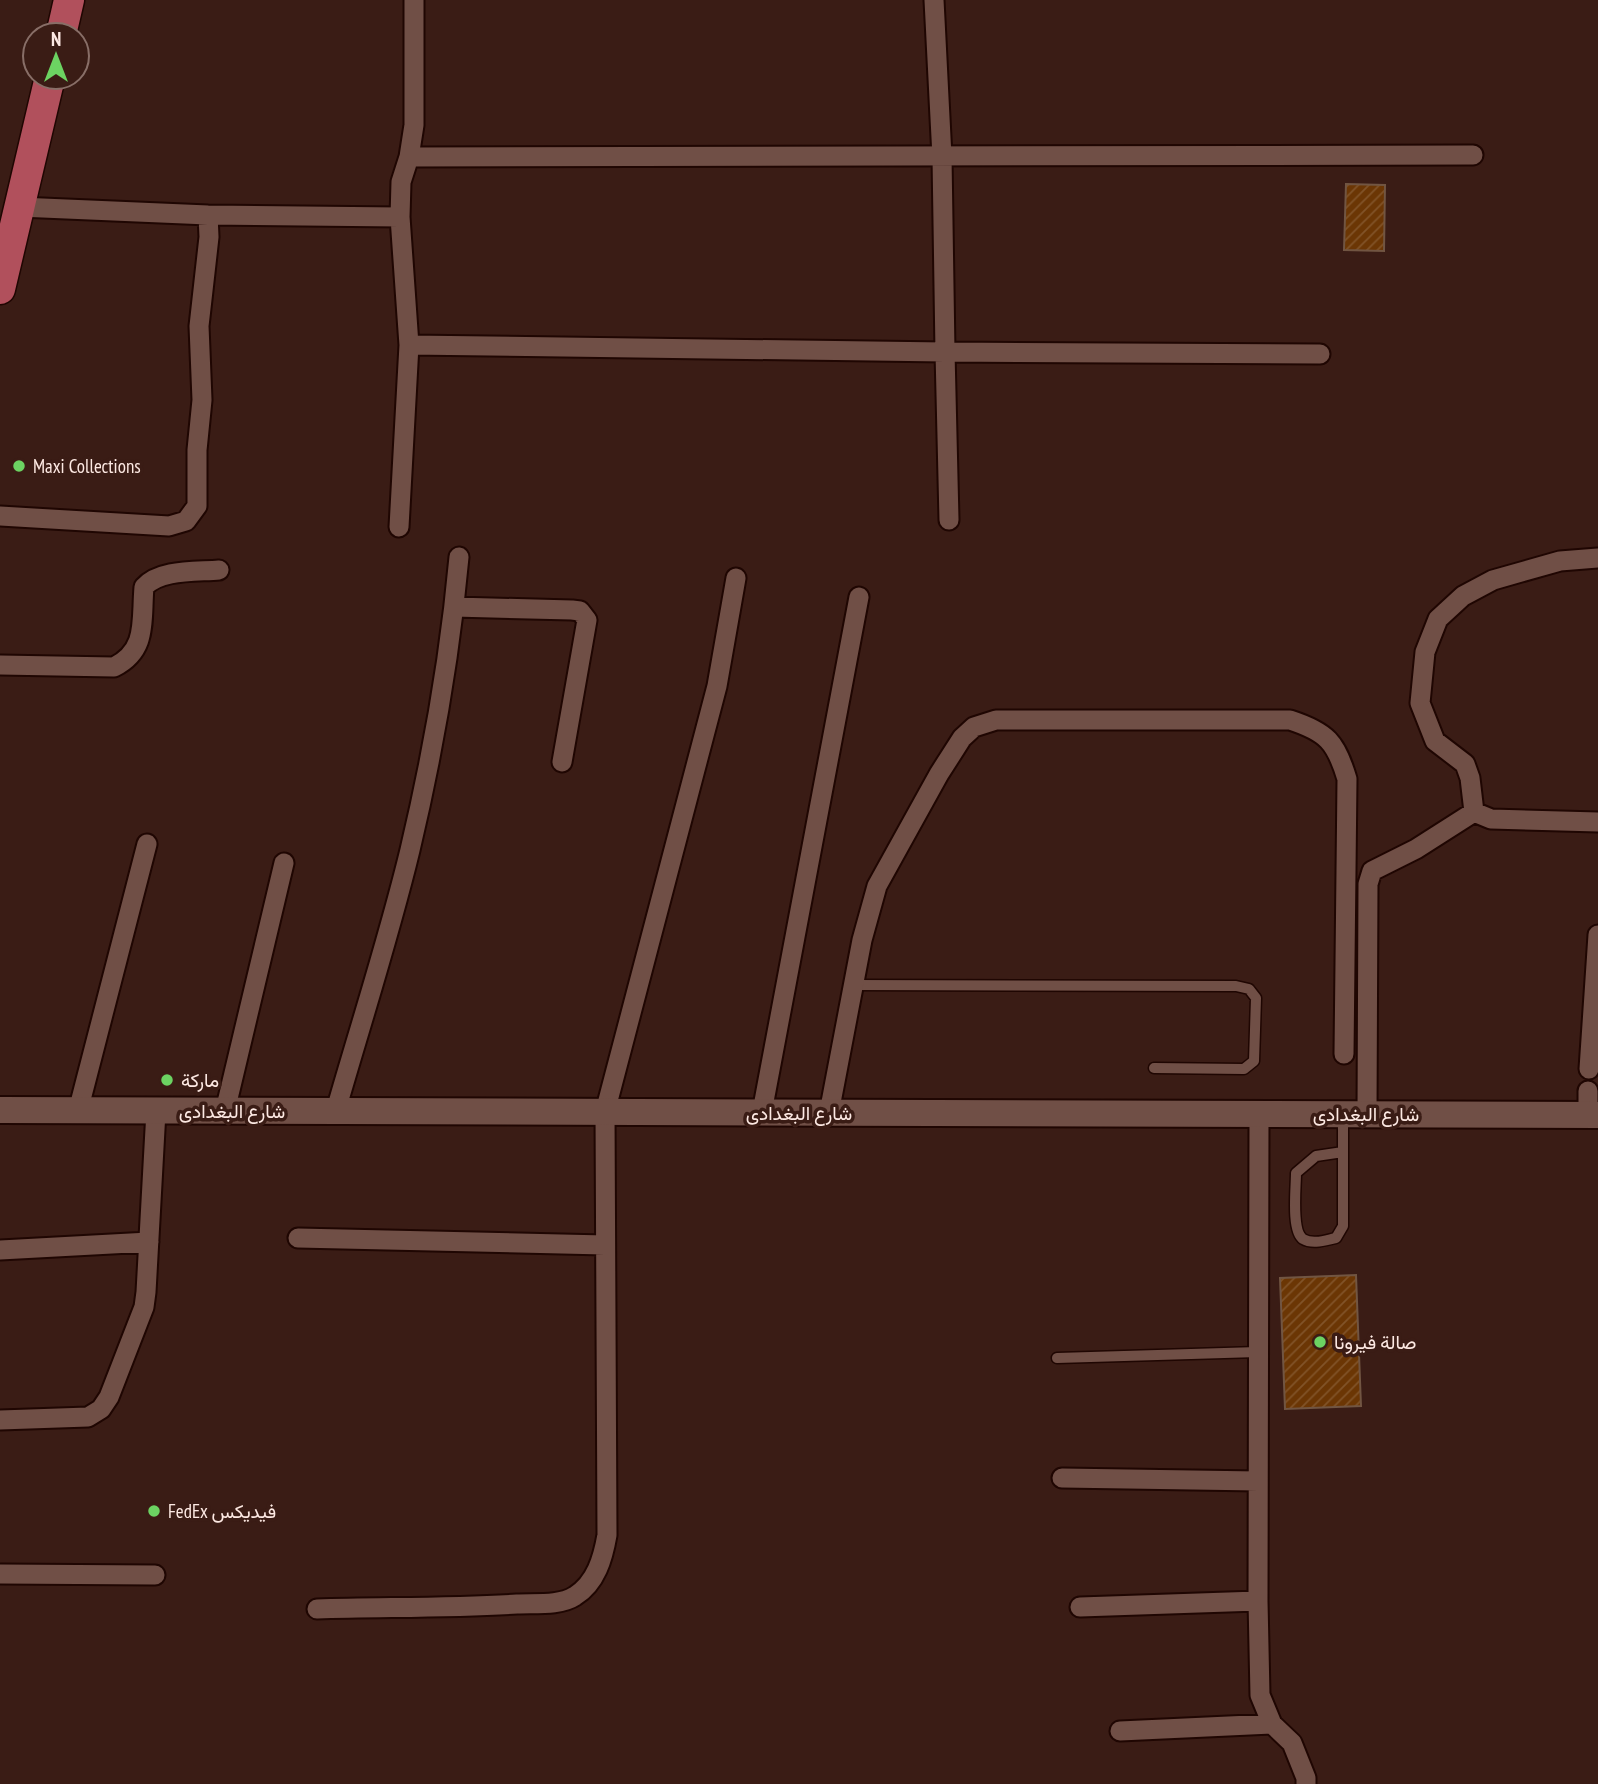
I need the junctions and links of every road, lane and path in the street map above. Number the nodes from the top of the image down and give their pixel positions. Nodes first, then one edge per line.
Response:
1 (69, 0) edge
2 (414, 0) edge
3 (934, 0) edge
4 (64, 21) edge
5 (47, 91) edge
6 (1473, 155) dead end
7 (409, 157) junction
8 (942, 157) junction
9 (19, 207) junction
10 (208, 215) junction
11 (400, 217) junction
12 (0, 289) edge
13 (408, 345) junction
14 (945, 352) junction
15 (1320, 354) dead end
16 (0, 516) edge
17 (949, 520) dead end
18 (399, 527) dead end
19 (459, 557) dead end
20 (1598, 558) edge
21 (219, 570) dead end
22 (736, 578) dead end
23 (859, 597) dead end
24 (454, 607) junction
25 (0, 665) edge
26 (562, 762) dead end
27 (1474, 812) junction
28 (1598, 821) edge
29 (147, 844) dead end
30 (284, 863) dead end
31 (1598, 936) edge
32 (853, 985) junction
33 (1345, 1054) dead end
34 (1154, 1068) dead end
35 (1589, 1069) dead end
36 (1591, 1107) edge
37 (0, 1110) edge
38 (336, 1110) junction
39 (78, 1111) junction
40 (156, 1111) junction
41 (225, 1111) junction
42 (606, 1112) junction
43 (762, 1112) junction
44 (829, 1113) junction
45 (1259, 1114) junction
46 (1355, 1114) junction
47 (1343, 1152) junction
48 (298, 1238) dead end
49 (149, 1242) junction
50 (605, 1245) junction
51 (0, 1250) edge
52 (1258, 1352) junction
53 (1057, 1359) dead end
54 (0, 1420) edge
55 (1062, 1478) dead end
56 (1258, 1481) junction
57 (0, 1574) edge
58 (155, 1575) dead end
59 (1258, 1601) junction
60 (1080, 1607) dead end
61 (317, 1609) dead end
62 (1272, 1724) junction
63 (1120, 1731) dead end
64 (1306, 1784) edge

1 - 4 main road
2 - 7 street
3 - 8 street
5 - 9 main road
6 - 8 street
7 - 8 street
7 - 11 street
8 - 14 street
9 - 10 street
9 - 12 main road
10 - 11 street
10 - 16 street
11 - 13 street
13 - 14 street
13 - 18 street
14 - 15 street
14 - 17 street
19 - 24 street
20 - 27 street
21 - 25 street
22 - 42 street
23 - 43 street
24 - 26 street
24 - 38 street
27 - 28 street
27 - 46 street
29 - 39 street
30 - 41 street
31 - 35 street
32 - 33 street
32 - 34 lane
32 - 44 street
36 - 46 street, شارع البغدادى
37 - 39 street, شارع البغدادى
38 - 41 street, شارع البغدادى
38 - 42 street, شارع البغدادى
39 - 40 street, شارع البغدادى
40 - 41 street, شارع البغدادى
40 - 49 street
42 - 43 street, شارع البغدادى
42 - 50 street
43 - 44 street, شارع البغدادى
44 - 45 street, شارع البغدادى
45 - 46 street, شارع البغدادى
45 - 52 street
46 - 47 lane
47 - 47 lane
48 - 50 street
49 - 51 street
49 - 54 street
50 - 61 street
52 - 53 lane
52 - 56 street
55 - 56 street
56 - 59 street
57 - 58 street
59 - 60 street
59 - 62 street
62 - 63 street
62 - 64 street

